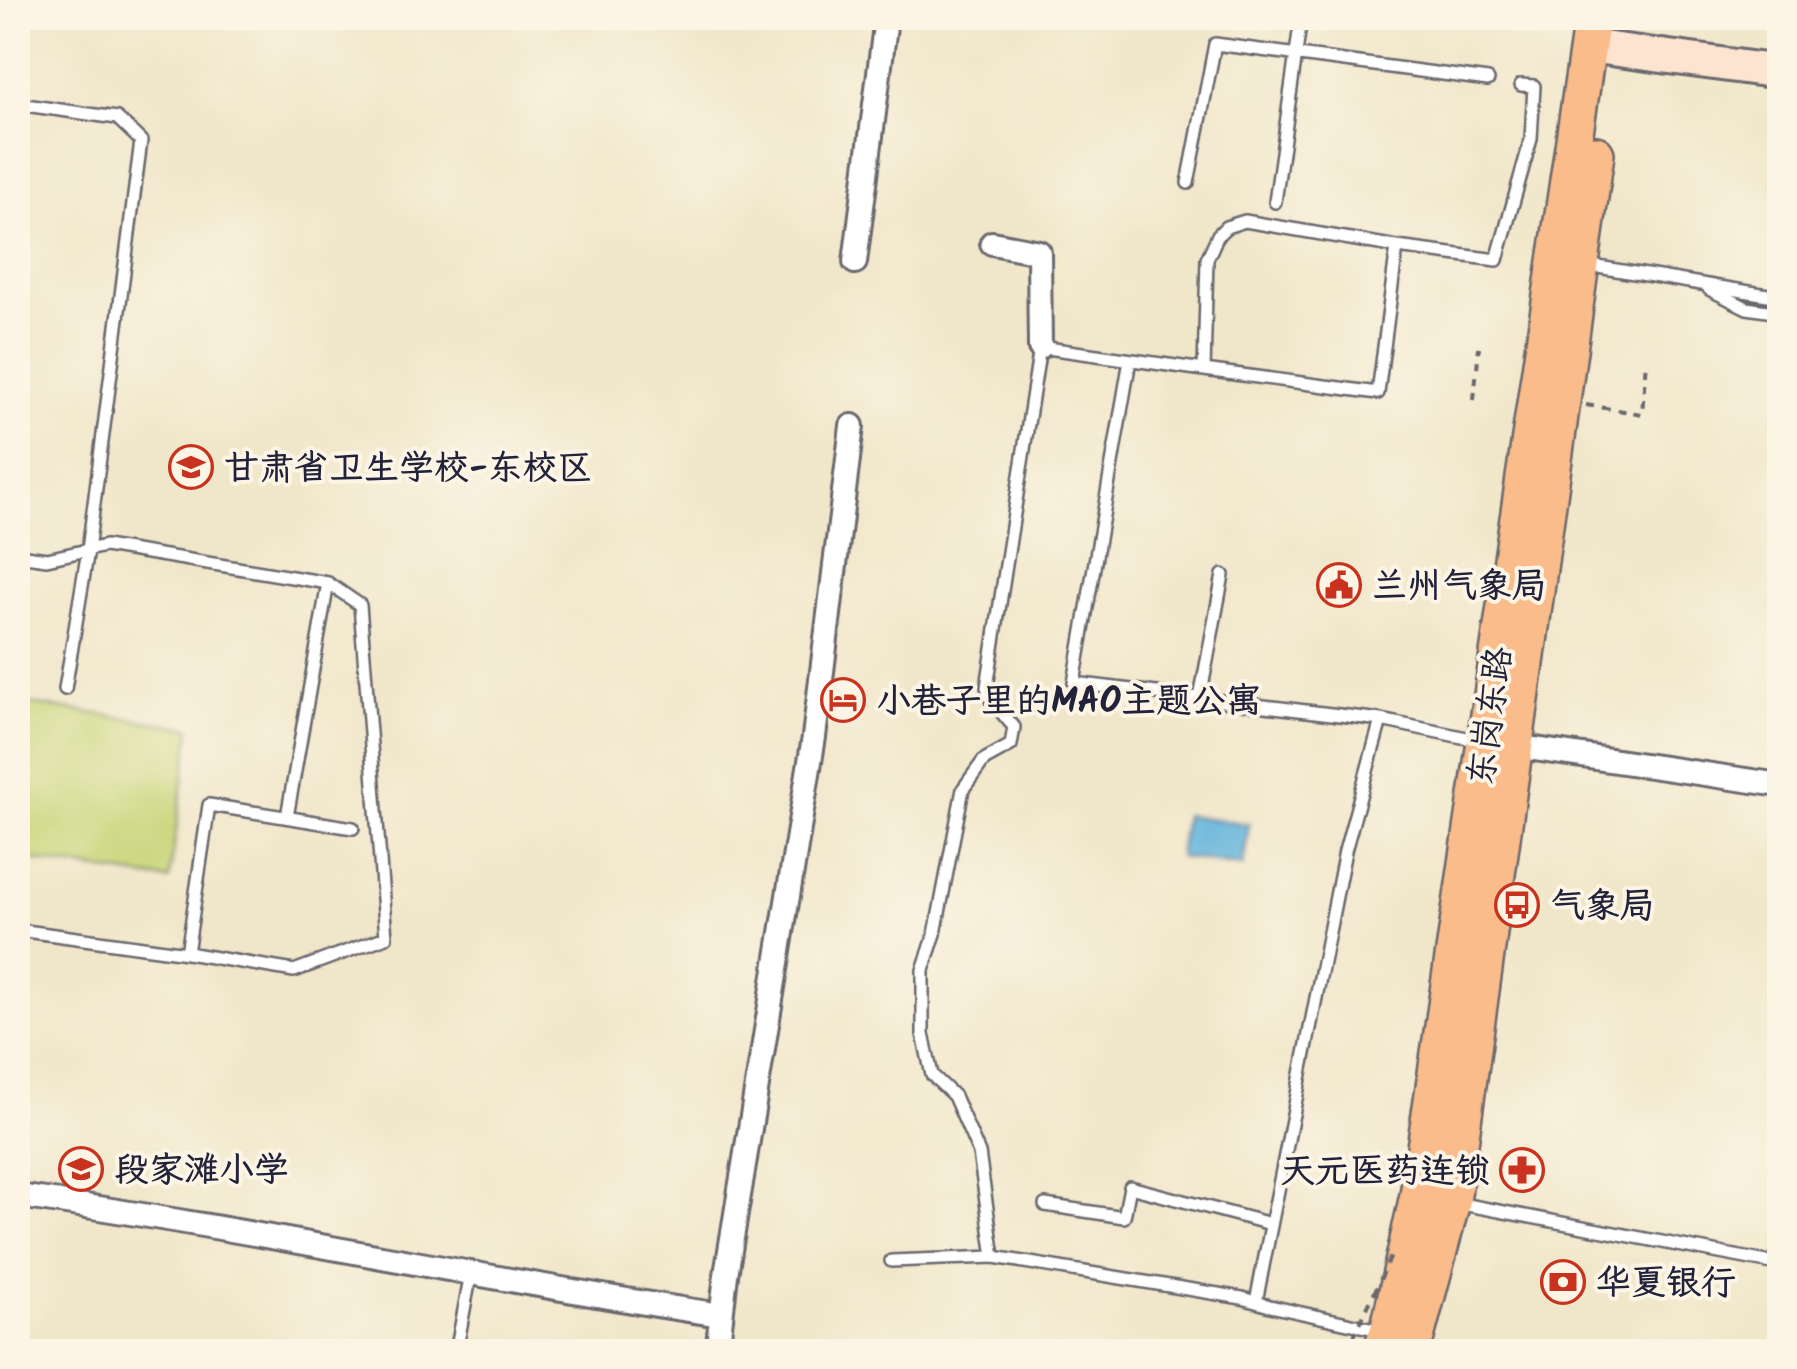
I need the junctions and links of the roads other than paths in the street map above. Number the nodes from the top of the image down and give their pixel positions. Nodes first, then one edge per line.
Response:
1 (886, 18) edge
2 (1301, 18) edge
3 (1601, 32) edge
4 (1296, 56) junction
5 (1780, 72) edge
6 (1488, 80) dead end
7 (1520, 84) dead end
8 (18, 104) edge
9 (1188, 184) dead end
10 (1276, 202) dead end
11 (992, 243) dead end
12 (1397, 247) junction
13 (855, 262) dead end
14 (1582, 264) junction
15 (1698, 284) junction
16 (1780, 297) edge
17 (1780, 313) edge
18 (1040, 346) junction
19 (1130, 360) junction
20 (1204, 370) junction
21 (852, 426) dead end
22 (88, 550) junction
23 (18, 555) edge
24 (1224, 576) dead end
25 (328, 583) junction
26 (65, 689) dead end
27 (1200, 698) junction
28 (1381, 720) junction
29 (1500, 744) junction
30 (1780, 785) edge
31 (287, 818) junction
32 (353, 828) dead end
33 (18, 930) edge
34 (187, 953) junction
35 (18, 1196) edge
36 (1435, 1199) junction
37 (1046, 1205) dead end
38 (1270, 1224) junction
39 (1780, 1250) edge
40 (994, 1257) junction
41 (891, 1261) dead end
42 (470, 1273) junction
43 (1256, 1302) junction
44 (721, 1315) junction
45 (1392, 1345) edge
46 (456, 1352) edge
47 (717, 1352) edge

1 - 13 street
2 - 4 lane
3 - 5 main road
3 - 14 main road, 东岗东路
3 - 29 main road, 东岗东路
4 - 6 lane
4 - 9 lane
4 - 10 lane
7 - 12 lane
8 - 22 lane
11 - 18 street
12 - 20 lane
12 - 20 lane
14 - 15 lane
14 - 29 main road, 东岗东路
15 - 16 lane
15 - 17 lane
18 - 19 lane
18 - 40 lane
19 - 20 lane
19 - 27 lane
21 - 44 street
22 - 23 lane
22 - 25 lane
22 - 26 lane
24 - 27 lane
25 - 31 lane
25 - 34 lane
27 - 28 lane
28 - 29 lane
28 - 38 lane
29 - 30 street
29 - 36 main road, 东岗东路
31 - 32 lane
31 - 34 lane
33 - 34 lane
35 - 42 street
36 - 39 lane
36 - 45 main road, 东岗东路
37 - 38 lane
38 - 43 lane
40 - 41 lane
40 - 43 lane
42 - 44 street
42 - 46 lane
43 - 45 lane
44 - 47 street

